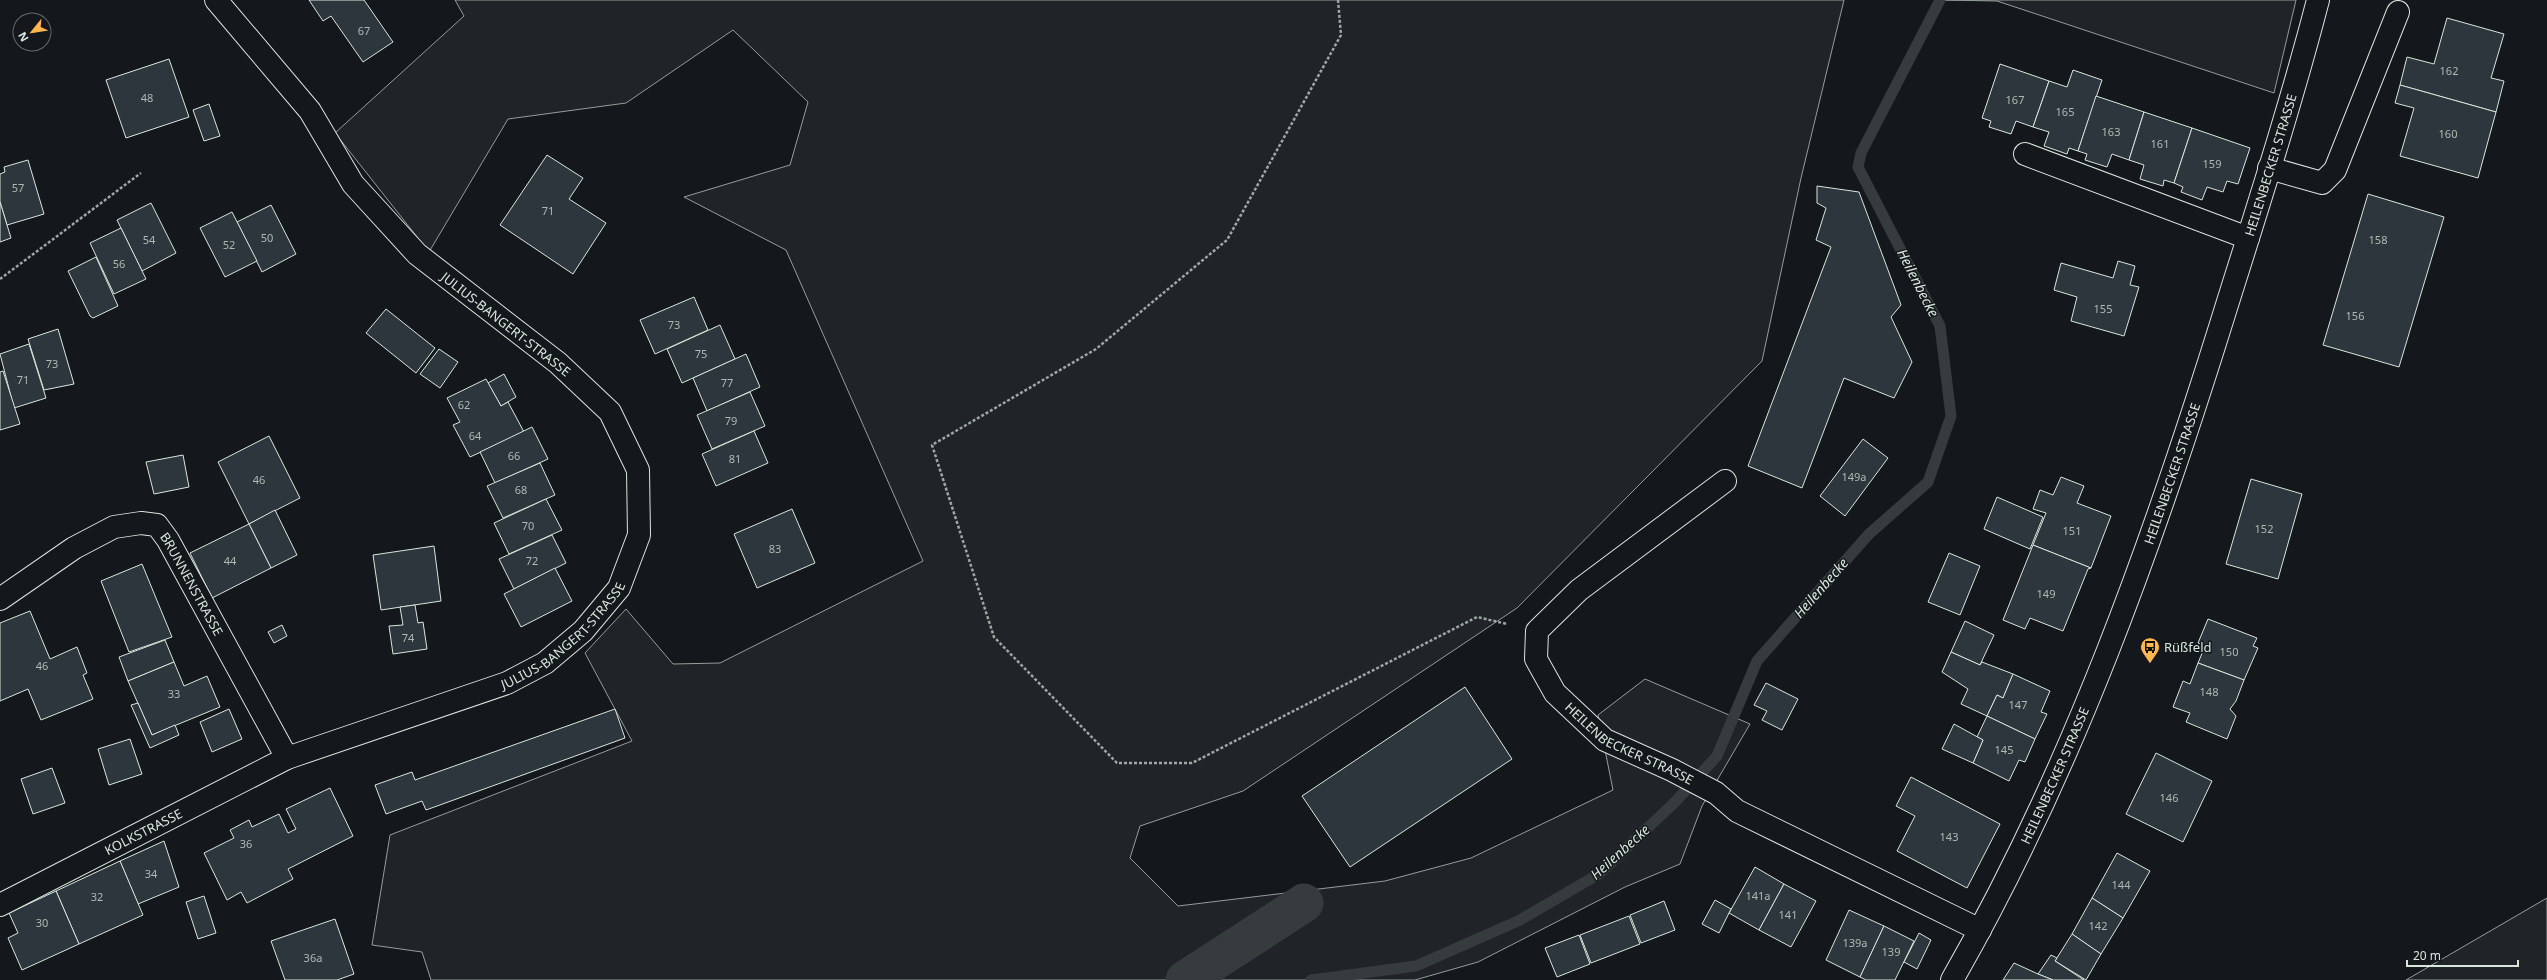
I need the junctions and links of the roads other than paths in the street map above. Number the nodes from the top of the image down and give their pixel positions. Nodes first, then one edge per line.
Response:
1 (216, 0) edge
2 (2318, 0) edge
3 (2398, 12) dead end
4 (2025, 154) dead end
5 (2269, 168) junction
6 (2248, 238) junction
7 (1725, 481) dead end
8 (0, 598) edge
9 (287, 758) junction
10 (0, 905) edge
11 (1980, 930) junction
12 (1952, 980) edge

1 - 9 street, JULIUS-BANGERT-STRASSE
2 - 5 street, HEILENBECKER STRASSE
3 - 5 street
4 - 6 street
5 - 6 street, HEILENBECKER STRASSE
6 - 11 street, HEILENBECKER STRASSE
7 - 11 street, HEILENBECKER STRASSE
8 - 9 street, BRUNNENSTRASSE
9 - 10 street, KOLKSTRASSE
11 - 12 street, HEILENBECKER STRASSE

